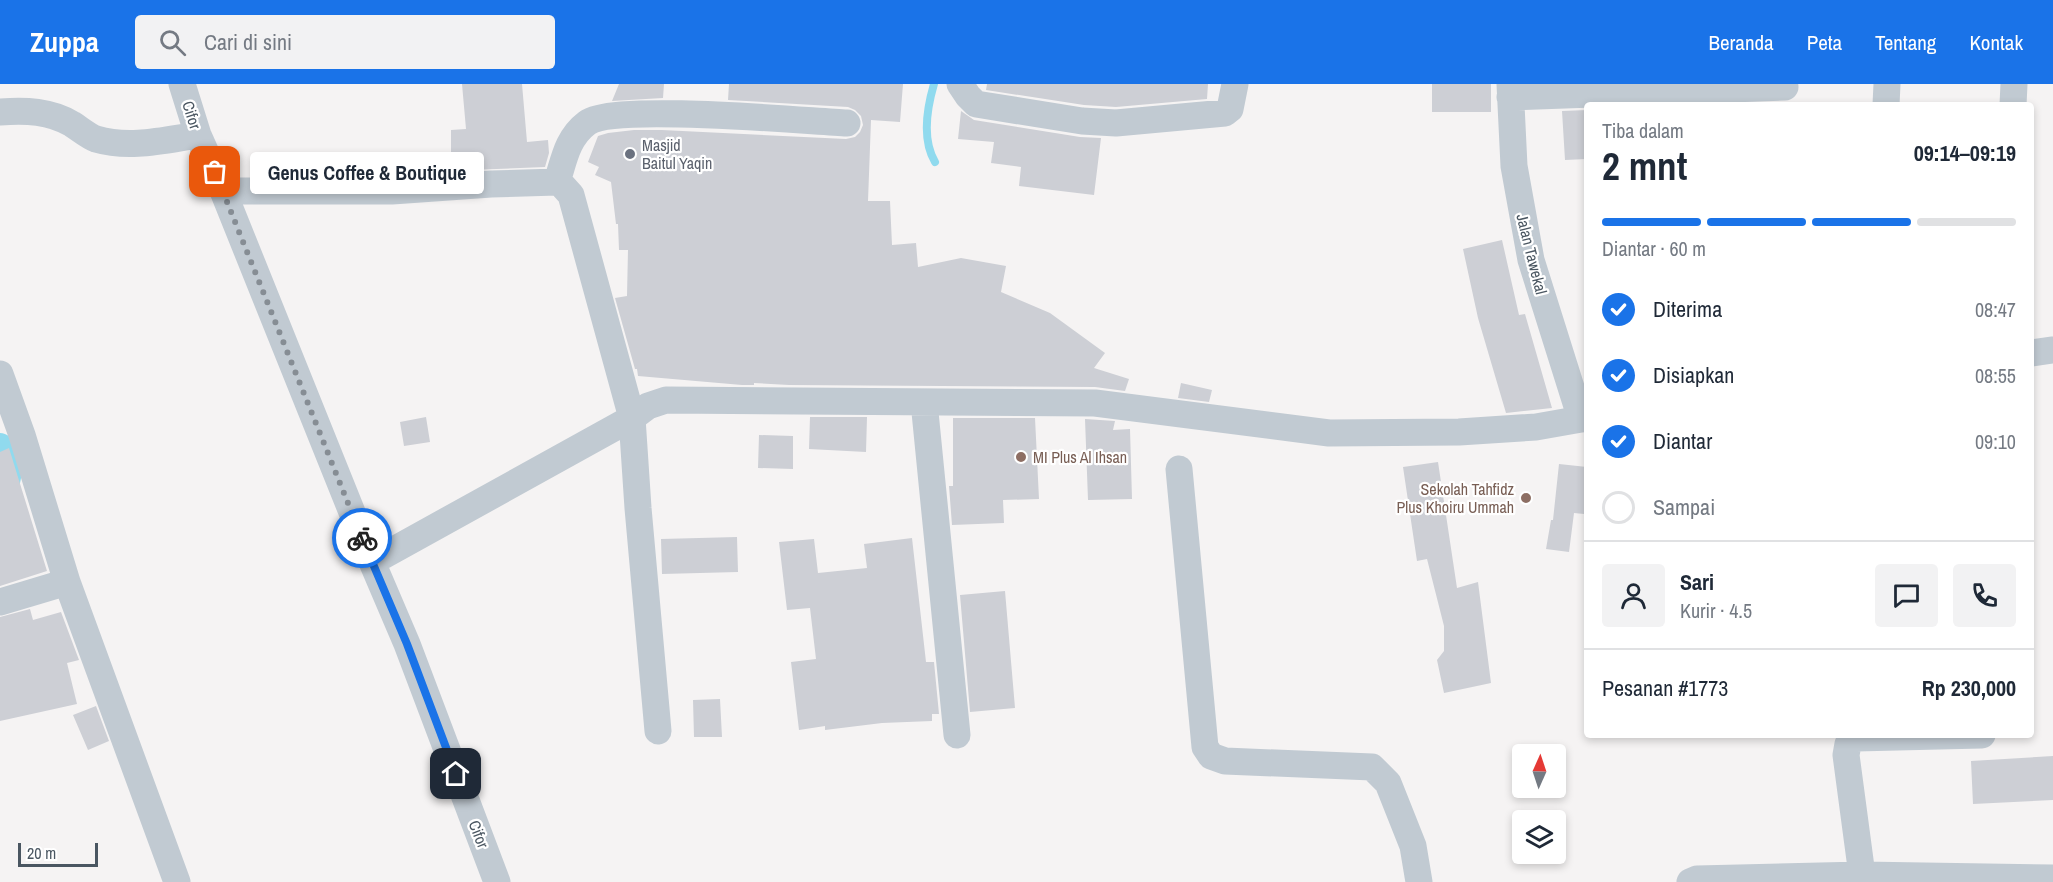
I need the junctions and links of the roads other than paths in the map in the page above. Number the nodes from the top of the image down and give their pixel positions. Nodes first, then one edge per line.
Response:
1 (182, 84) edge
2 (960, 84) edge
3 (1235, 84) edge
4 (1887, 84) edge
5 (2014, 84) edge
6 (1785, 87) dead end
7 (1521, 90) edge
8 (1886, 102) edge
9 (2013, 102) edge
10 (0, 112) edge
11 (847, 123) dead end
12 (198, 135) junction
13 (557, 183) junction
14 (223, 191) junction
15 (2053, 350) edge
16 (2034, 353) edge
17 (0, 374) edge
18 (924, 402) junction
19 (632, 418) junction
20 (1584, 419) edge
21 (1179, 469) dead end
22 (372, 561) junction
23 (67, 582) junction
24 (0, 602) edge
25 (658, 732) dead end
26 (957, 735) dead end
27 (1856, 738) edge
28 (1861, 878) edge
29 (2053, 878) edge
30 (177, 882) edge
31 (497, 882) edge
32 (1419, 882) edge
33 (1690, 882) edge

1 - 12 street, Cifor
2 - 3 street
4 - 8 street
5 - 9 street
6 - 7 street
7 - 20 street, Jalan Tawekal
10 - 12 street
11 - 13 street
12 - 14 street, Cifor
13 - 14 street
13 - 19 street
14 - 22 street, Cifor
15 - 16 street
17 - 23 street
18 - 19 street
18 - 20 street
18 - 26 street
19 - 22 street
19 - 25 street
21 - 32 street
22 - 31 street, Cifor
23 - 24 street
23 - 30 street
27 - 28 street
28 - 29 street
28 - 33 street

